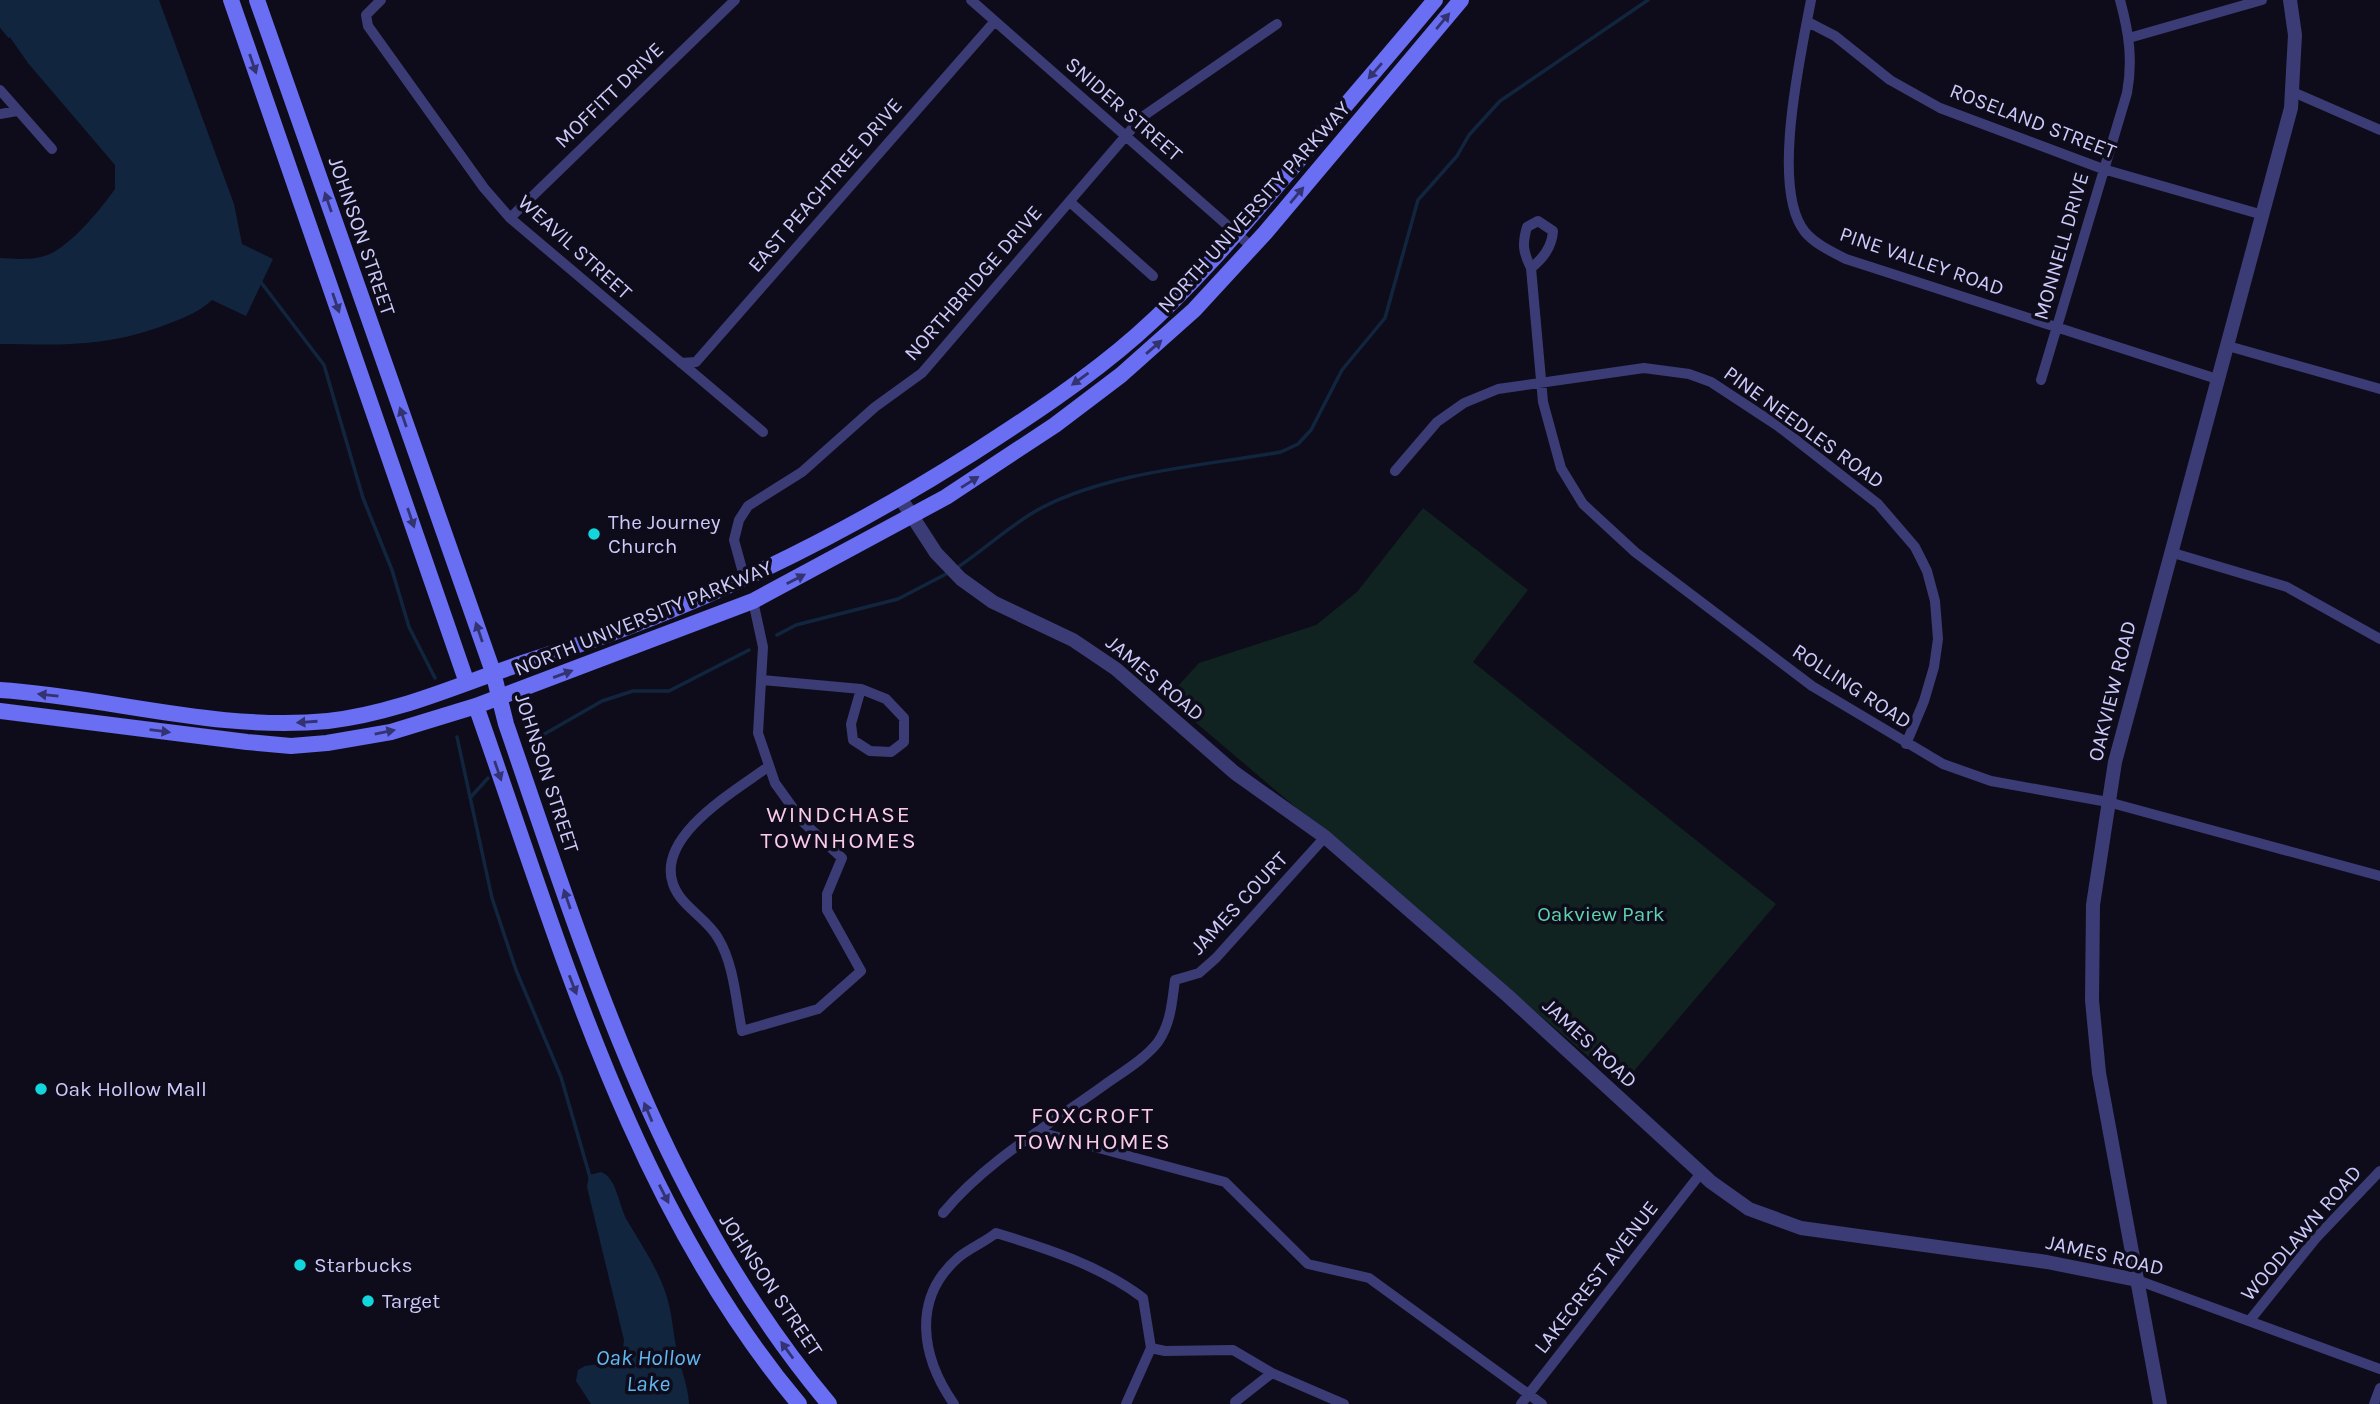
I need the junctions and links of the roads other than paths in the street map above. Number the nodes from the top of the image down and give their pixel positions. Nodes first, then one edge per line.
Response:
1 (231, 0) edge
2 (257, 0) edge
3 (381, 0) edge
4 (736, 0) edge
5 (971, 0) edge
6 (1435, 0) edge
7 (1461, 0) edge
8 (1811, 0) edge
9 (2120, 0) edge
10 (2262, 0) edge
11 (2290, 0) edge
12 (995, 21) junction
13 (1808, 23) junction
14 (1277, 24) dead end
15 (2129, 38) junction
16 (0, 90) edge
17 (2293, 92) junction
18 (17, 111) junction
19 (0, 114) edge
20 (2380, 130) edge
21 (1125, 134) junction
22 (52, 149) dead end
23 (2103, 169) junction
24 (1070, 202) junction
25 (2263, 215) junction
26 (510, 218) junction
27 (1237, 233) junction
28 (1252, 247) junction
29 (1531, 268) dead end
30 (1153, 276) dead end
31 (2057, 327) junction
32 (2228, 346) junction
33 (680, 363) junction
34 (2217, 379) junction
35 (2041, 380) dead end
36 (1541, 384) junction
37 (2380, 389) edge
38 (763, 432) dead end
39 (1395, 471) dead end
40 (901, 499) junction
41 (912, 516) junction
42 (2170, 552) junction
43 (744, 580) junction
44 (753, 601) junction
45 (2380, 639) edge
46 (493, 672) junction
47 (761, 680) junction
48 (467, 682) junction
49 (861, 689) junction
50 (0, 690) edge
51 (499, 697) junction
52 (476, 706) junction
53 (0, 711) edge
54 (1906, 744) junction
55 (769, 766) junction
56 (2108, 802) junction
57 (1325, 837) junction
58 (2380, 876) edge
59 (1039, 1132) junction
60 (2380, 1171) edge
61 (1701, 1173) junction
62 (943, 1213) dead end
63 (2137, 1280) junction
64 (2250, 1320) junction
65 (1151, 1348) junction
66 (2380, 1369) edge
67 (1272, 1373) junction
68 (2380, 1388) edge
69 (1525, 1399) edge
70 (1235, 1402) dead end
71 (799, 1404) edge
72 (829, 1404) edge
73 (954, 1404) edge
74 (1126, 1404) edge
75 (1344, 1404) edge
76 (1542, 1404) edge
77 (2160, 1404) edge
78 (2374, 1404) edge

1 -> 48 main road, JOHNSON STREET
46 -> 2 main road, JOHNSON STREET
3 - 26 street, WEAVIL STREET
4 - 26 street, MOFFITT DRIVE
5 - 12 street, SNIDER STREET
6 -> 27 main road, NORTH UNIVERSITY PARKWAY
28 -> 7 main road, NORTH UNIVERSITY PARKWAY
8 - 13 street, PINE VALLEY ROAD
9 - 15 street, MONNELL DRIVE
10 - 15 street
11 - 17 street, OAKVIEW ROAD
12 - 21 street, SNIDER STREET
12 - 33 street, EAST PEACHTREE DRIVE
13 - 23 street, ROSELAND STREET
13 - 31 street, PINE VALLEY ROAD
14 - 21 street, NORTHBRIDGE DRIVE
15 - 23 street, MONNELL DRIVE
16 - 18 street
17 - 20 street
17 - 25 street, OAKVIEW ROAD
18 - 19 street
18 - 22 street
21 - 24 street, NORTHBRIDGE DRIVE
21 - 27 street, SNIDER STREET
23 - 25 street, ROSELAND STREET
23 - 31 street, MONNELL DRIVE
24 - 30 street
24 - 43 street, NORTHBRIDGE DRIVE
25 - 32 street, OAKVIEW ROAD
26 - 33 street, WEAVIL STREET
27 - 28 street, SNIDER STREET
27 -> 40 main road, NORTH UNIVERSITY PARKWAY
41 -> 28 main road, NORTH UNIVERSITY PARKWAY
29 - 36 street, ROLLING ROAD
31 - 34 street, PINE VALLEY ROAD
31 - 35 street, MONNELL DRIVE
32 - 34 street, OAKVIEW ROAD
32 - 37 street
33 - 38 street, WEAVIL STREET
34 - 42 street, OAKVIEW ROAD
36 - 39 street, PINE NEEDLES ROAD
36 - 54 street, ROLLING ROAD
36 - 54 street, PINE NEEDLES ROAD
40 - 41 street, JAMES ROAD
40 - 43 main road, NORTH UNIVERSITY PARKWAY
44 -> 41 main road, NORTH UNIVERSITY PARKWAY
41 - 57 street, JAMES ROAD
42 - 45 street
42 - 56 street, OAKVIEW ROAD
43 - 46 main road, NORTH UNIVERSITY PARKWAY
44 - 47 street
51 -> 44 main road, NORTH UNIVERSITY PARKWAY
46 - 48 main road, NORTH UNIVERSITY PARKWAY
46 - 51 main road, JOHNSON STREET
47 - 49 street
47 - 55 street
48 -> 50 main road, NORTH UNIVERSITY PARKWAY
48 - 52 street, JOHNSON STREET
49 - 49 street
51 - 52 main road, NORTH UNIVERSITY PARKWAY
72 -> 51 main road, JOHNSON STREET
53 -> 52 main road, NORTH UNIVERSITY PARKWAY
52 -> 71 main road, JOHNSON STREET
54 - 56 street, ROLLING ROAD
55 - 55 street
56 - 58 street, ROLLING ROAD
56 - 63 street, OAKVIEW ROAD
57 - 59 street, JAMES COURT
57 - 61 street, JAMES ROAD
59 - 62 street, JAMES COURT
59 - 69 street
60 - 64 street, WOODLAWN ROAD
61 - 63 street, JAMES ROAD
61 - 69 street, LAKECREST AVENUE
63 - 64 street, JAMES ROAD
63 - 77 street, OAKVIEW ROAD
64 - 66 street, JAMES ROAD
65 - 67 street
65 - 73 street
65 - 74 street
67 - 70 street
67 - 75 street
68 - 78 street
69 - 76 street

